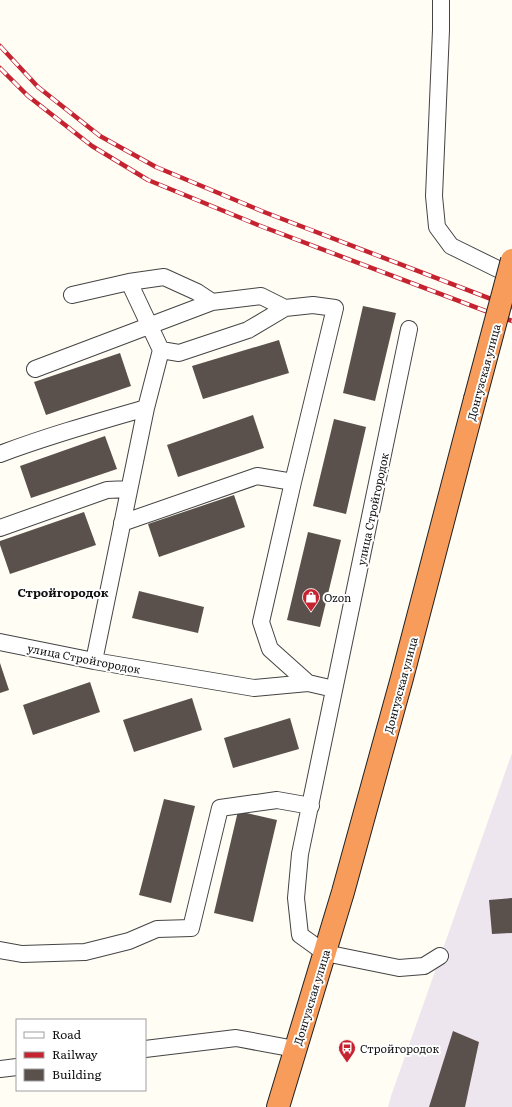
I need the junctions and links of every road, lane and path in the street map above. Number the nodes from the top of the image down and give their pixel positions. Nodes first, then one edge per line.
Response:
1 (441, 0) edge
2 (512, 260) edge
3 (512, 276) edge
4 (129, 282) junction
5 (72, 295) dead end
6 (212, 302) junction
7 (285, 308) junction
8 (149, 326) junction
9 (409, 329) dead end
10 (161, 350) junction
11 (35, 369) dead end
12 (146, 408) junction
13 (0, 454) edge
14 (293, 482) junction
15 (129, 489) junction
16 (122, 523) junction
17 (0, 528) edge
18 (0, 642) edge
19 (94, 661) junction
20 (308, 683) junction
21 (334, 689) junction
22 (311, 806) junction
23 (0, 950) edge
24 (325, 954) junction
25 (440, 956) dead end
26 (146, 1049) edge
27 (295, 1049) junction
28 (16, 1067) edge
29 (0, 1069) edge
30 (278, 1107) edge

1 - 3 street
2 - 24 highway, Донгузская улица, bridge
4 - 5 street
4 - 6 street
4 - 8 street
6 - 7 street
6 - 8 street
7 - 10 street
7 - 14 street
8 - 10 street
8 - 11 street
9 - 21 street, улица Стройгородок
10 - 12 street
12 - 13 street
12 - 15 street
14 - 16 street
14 - 20 street
15 - 16 street
15 - 17 street
16 - 19 street
18 - 19 street, улица Стройгородок
19 - 20 street, улица Стройгородок
20 - 21 street, улица Стройгородок
21 - 22 street, улица Стройгородок
22 - 23 street
22 - 24 street, улица Стройгородок
24 - 25 street
24 - 27 highway, Донгузская улица
26 - 27 street
27 - 30 highway, Донгузская улица
28 - 29 street

